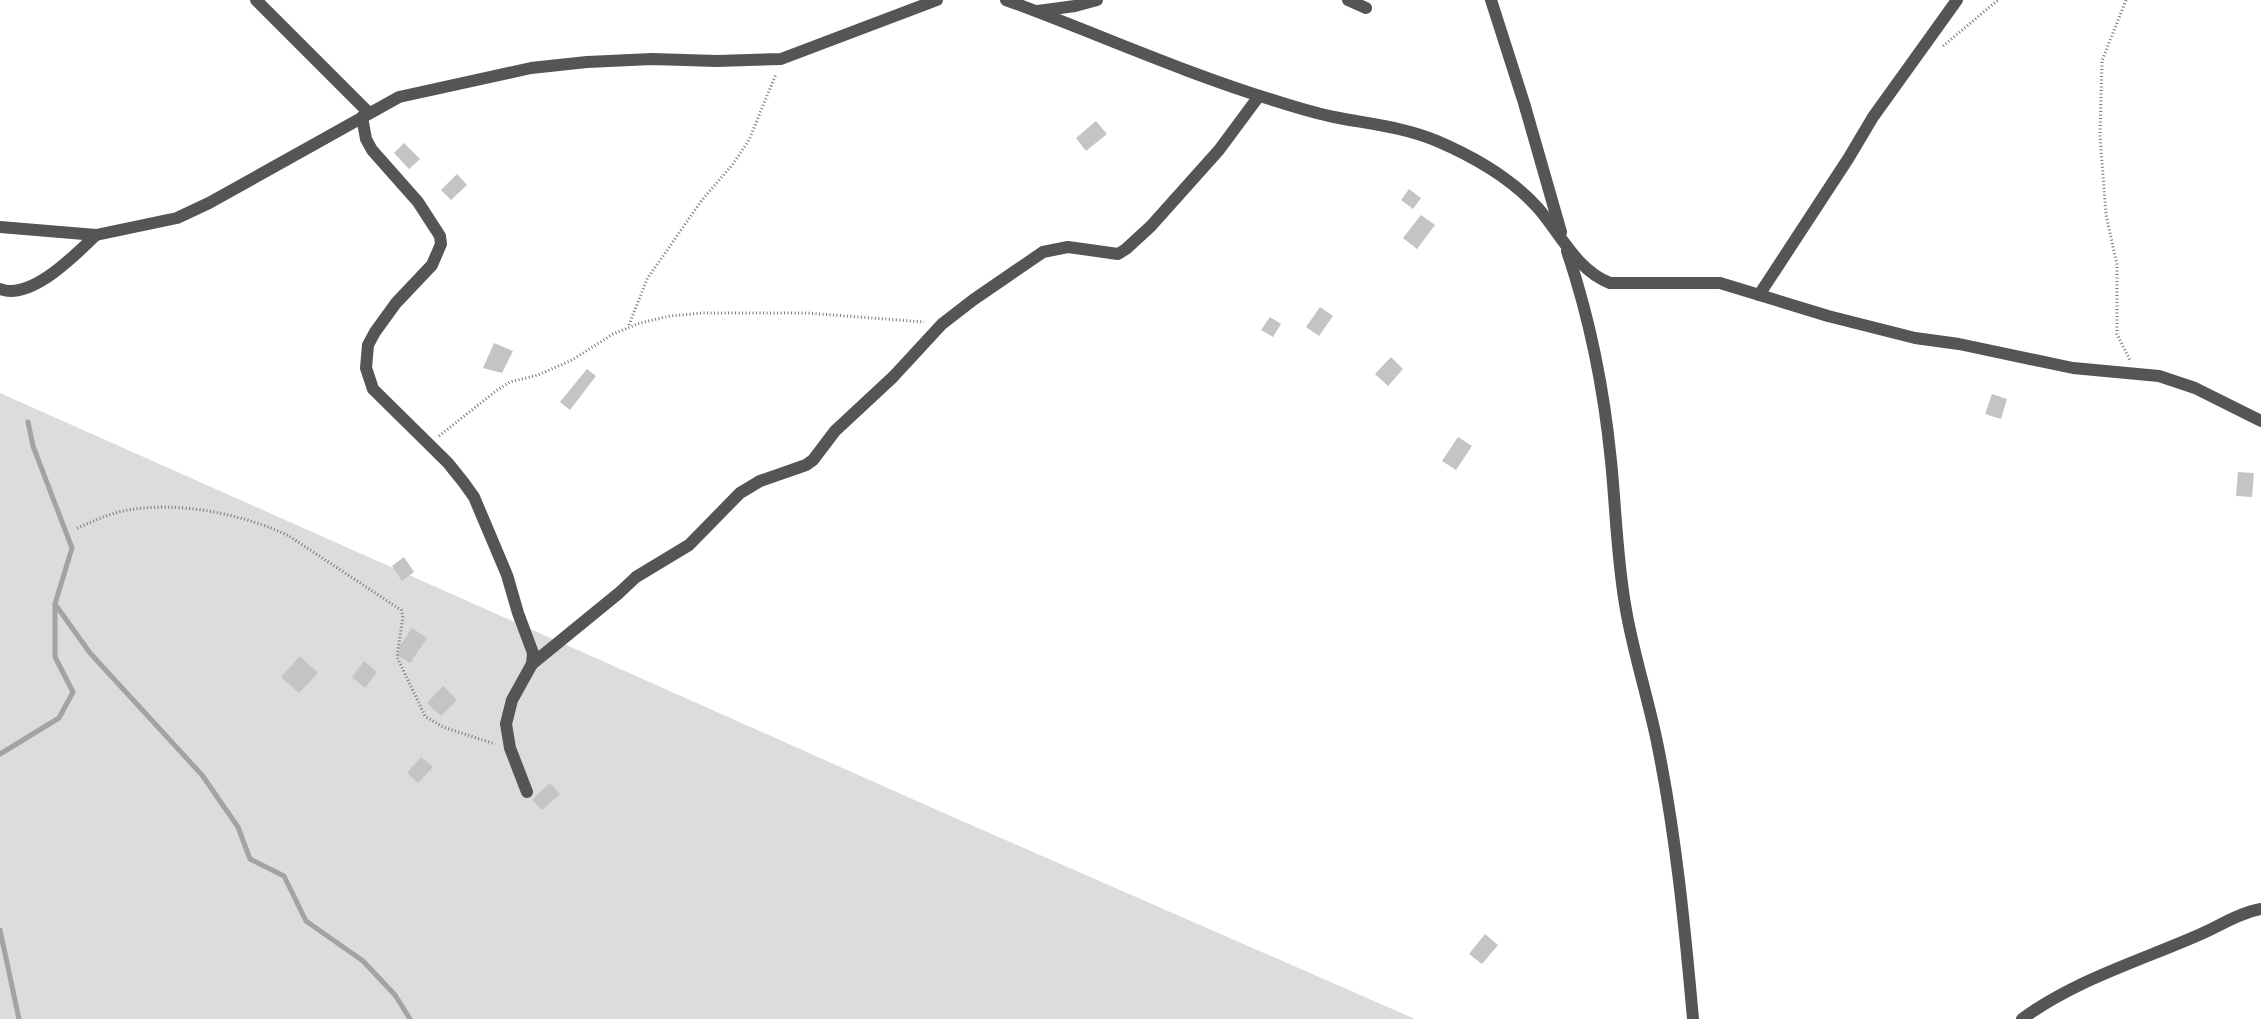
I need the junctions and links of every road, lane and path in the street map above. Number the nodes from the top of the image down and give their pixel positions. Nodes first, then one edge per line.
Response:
1 (256, 0) edge
2 (937, 0) edge
3 (1006, 0) edge
4 (1097, 0) edge
5 (1348, 0) edge
6 (1492, 0) edge
7 (1957, 0) edge
8 (1998, 0) edge
9 (2126, 0) edge
10 (1366, 8) dead end
11 (1036, 11) junction
12 (1941, 48) dead end
13 (781, 59) junction
14 (1258, 96) junction
15 (366, 115) junction
16 (0, 227) edge
17 (96, 235) junction
18 (1563, 239) junction
19 (0, 289) edge
20 (1759, 295) junction
21 (942, 324) junction
22 (628, 326) junction
23 (2138, 374) junction
24 (2261, 421) edge
25 (428, 444) junction
26 (78, 528) dead end
27 (532, 664) junction
28 (510, 748) junction
29 (527, 792) dead end
30 (2261, 909) edge
31 (1693, 1019) edge
32 (2022, 1019) edge

1 - 15 street
2 - 13 street
3 - 11 street
4 - 11 street
5 - 10 street
6 - 18 street
7 - 20 street
8 - 12 path
9 - 23 path
11 - 14 street
13 - 15 street
13 - 22 path
14 - 18 street
14 - 21 street
15 - 17 street
15 - 25 street
16 - 17 street
17 - 19 street
18 - 20 street
18 - 31 street
20 - 23 street
21 - 22 path
21 - 27 street
22 - 25 path
23 - 24 street
25 - 27 street
26 - 28 path
27 - 28 street
28 - 29 street
30 - 32 street

